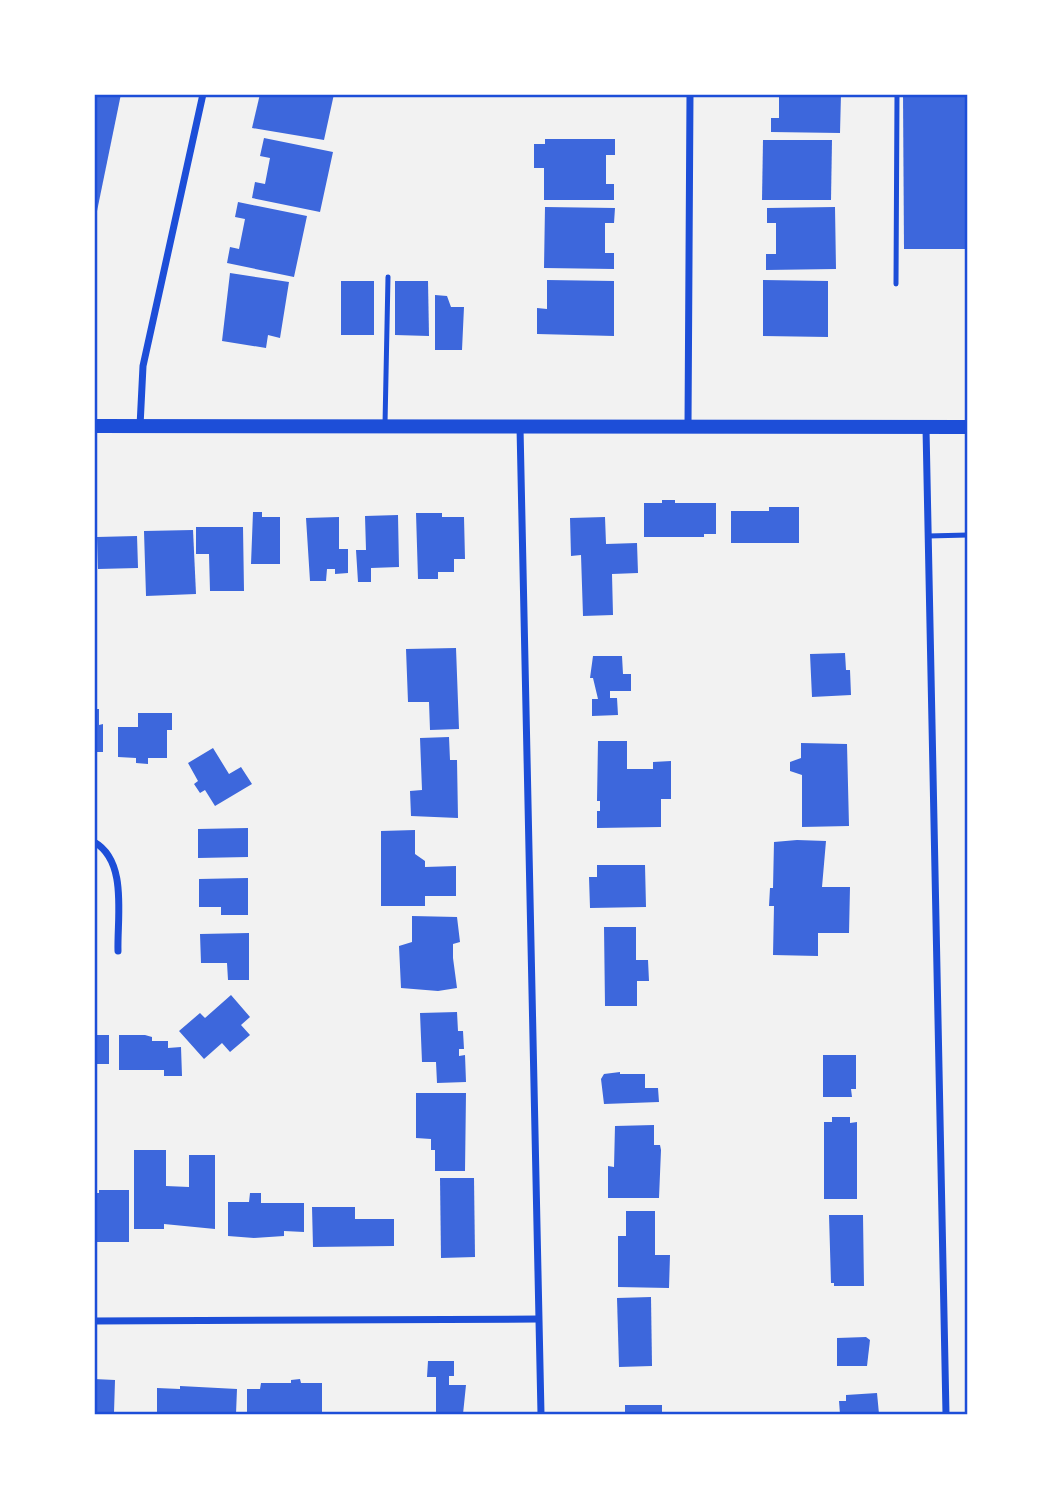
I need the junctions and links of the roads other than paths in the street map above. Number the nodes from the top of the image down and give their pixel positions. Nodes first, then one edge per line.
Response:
1 (203, 94) edge
2 (690, 94) edge
3 (897, 94) edge
4 (388, 277) dead end
5 (896, 284) dead end
6 (94, 426) edge
7 (140, 426) junction
8 (384, 427) junction
9 (520, 427) junction
10 (688, 427) junction
11 (968, 427) edge
12 (926, 428) junction
13 (968, 535) edge
14 (928, 536) junction
15 (94, 842) edge
16 (118, 951) dead end
17 (538, 1319) junction
18 (94, 1321) edge
19 (541, 1415) edge
20 (946, 1415) edge

1 - 7 street
2 - 10 street
3 - 5 lane
4 - 8 lane
6 - 7 main road
7 - 8 main road
8 - 9 main road
9 - 10 main road
9 - 17 street
10 - 12 main road
11 - 12 main road
12 - 14 street
13 - 14 lane
14 - 20 street
15 - 16 street
17 - 18 street
17 - 19 street

